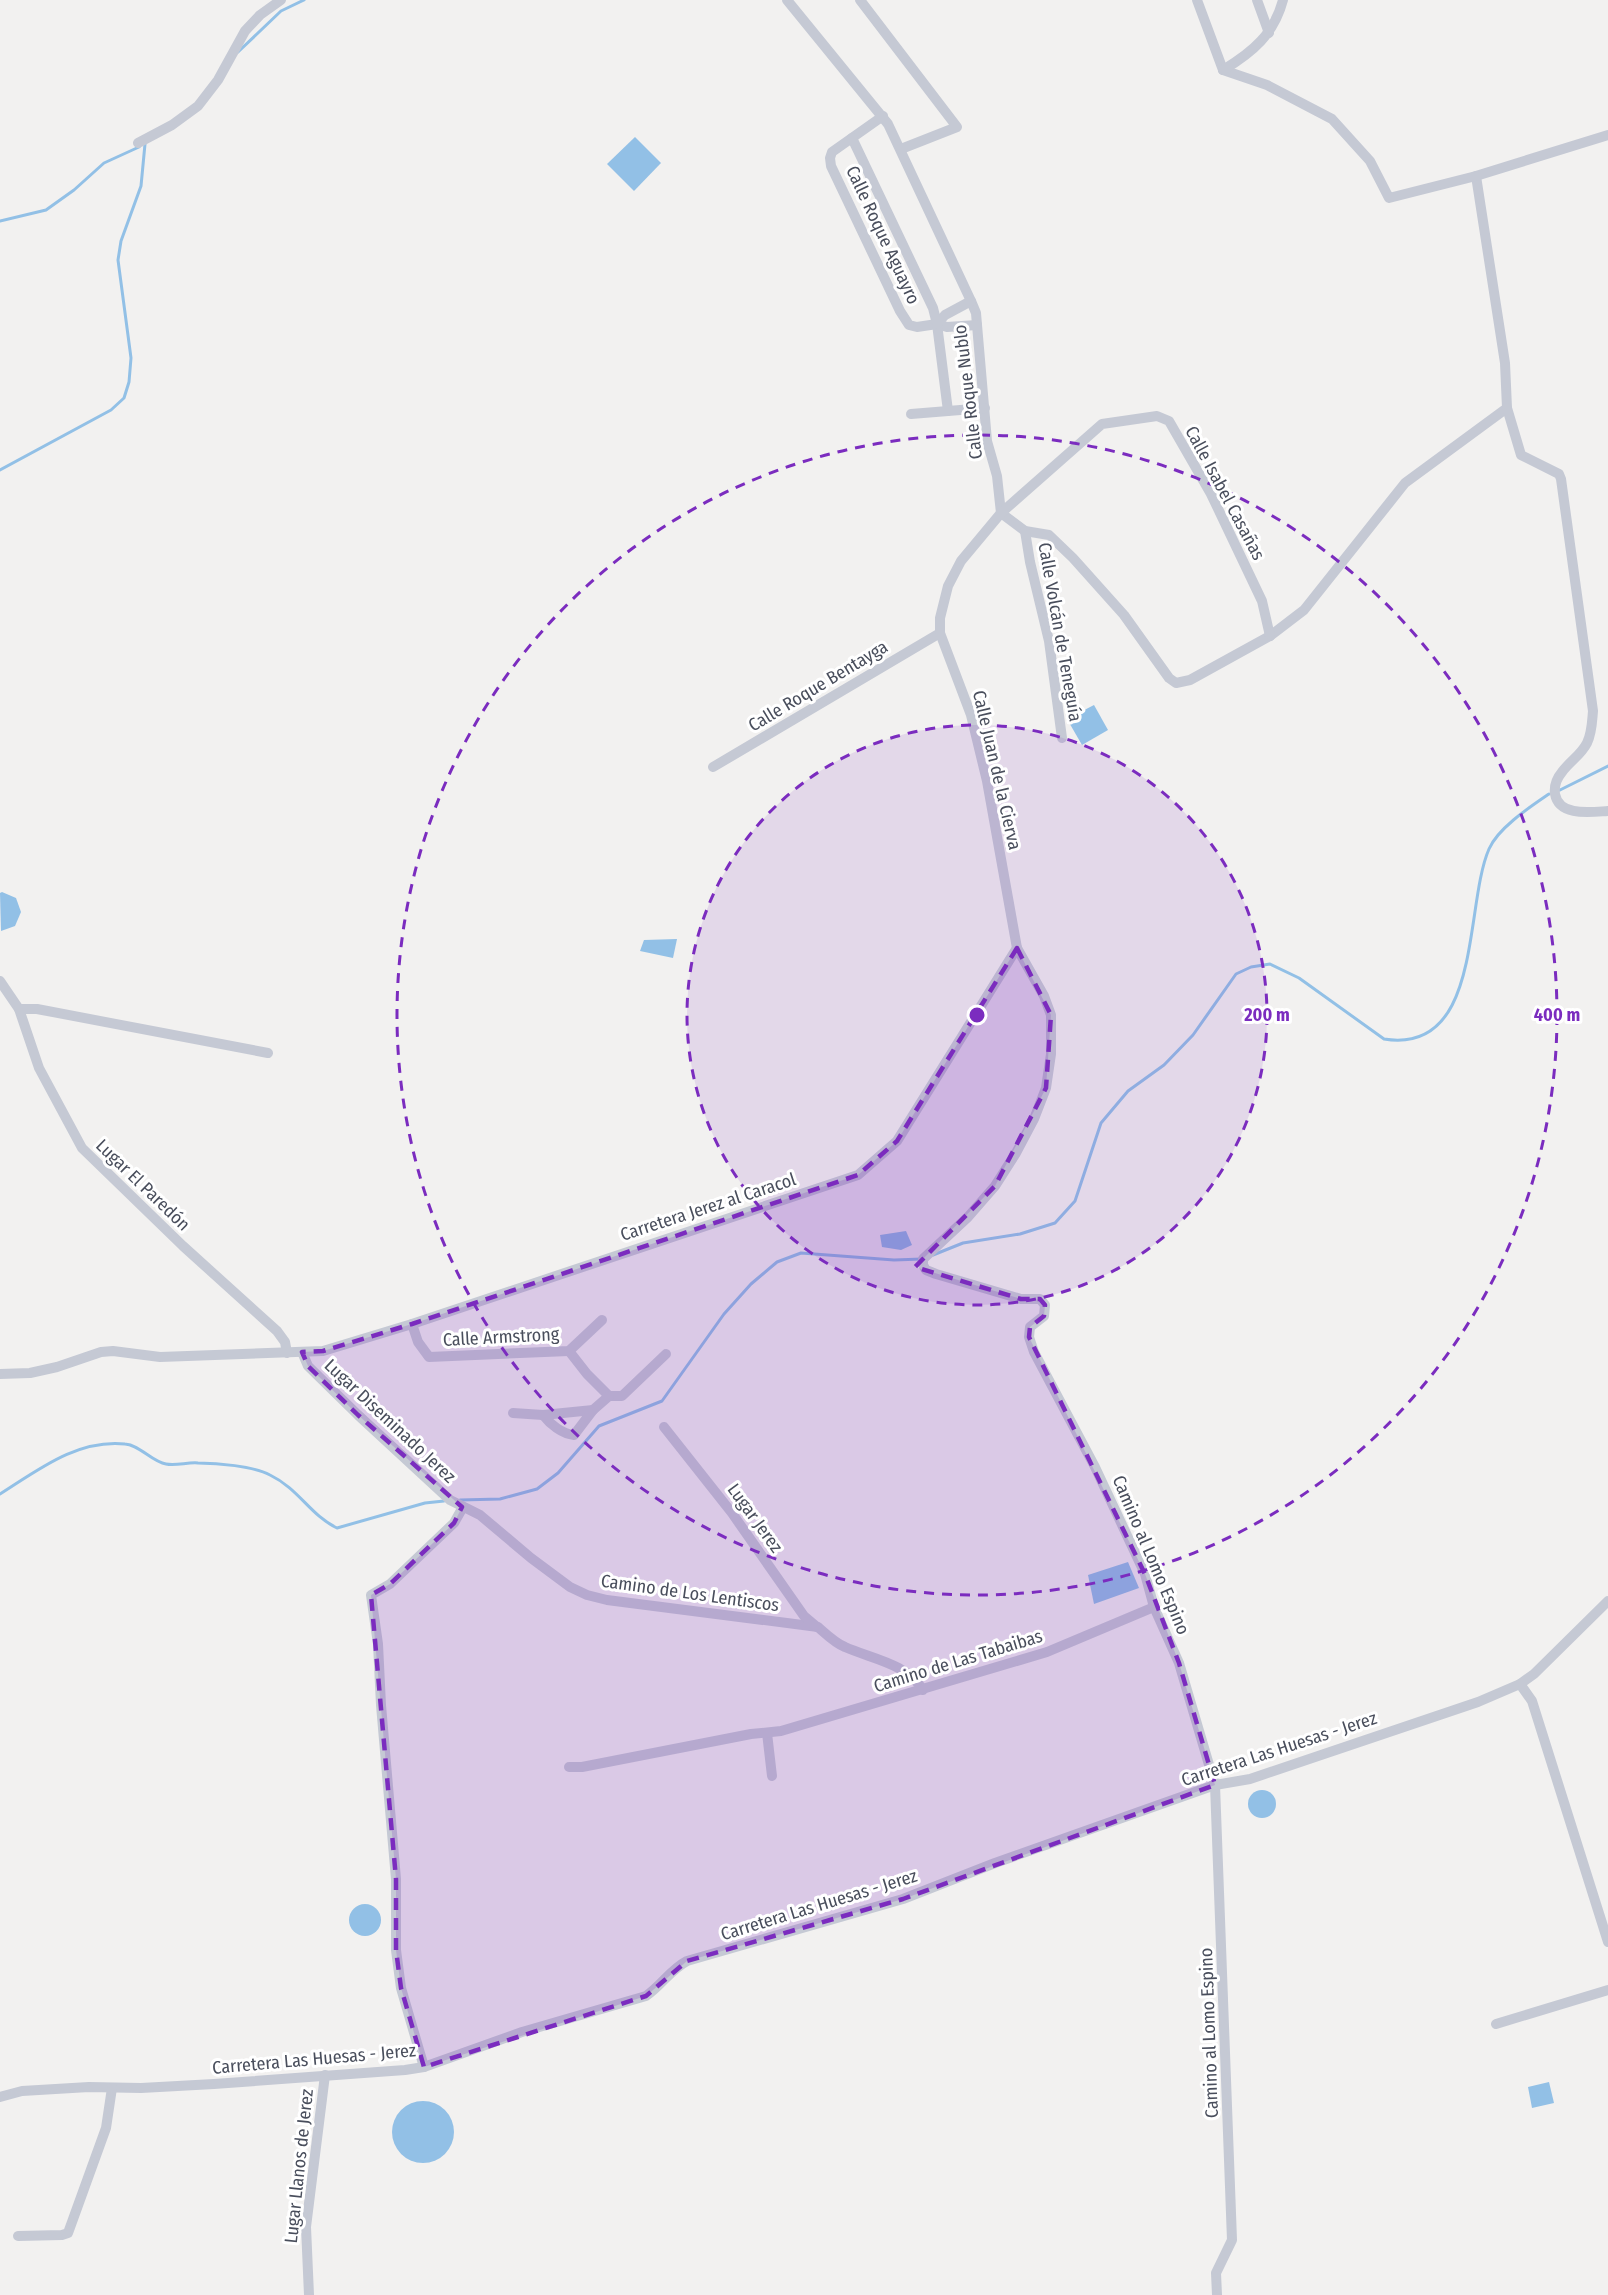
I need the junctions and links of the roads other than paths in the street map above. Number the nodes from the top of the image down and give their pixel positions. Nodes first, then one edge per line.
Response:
1 (281, 0) edge
2 (787, 0) edge
3 (860, 0) edge
4 (1197, 0) edge
5 (1257, 0) edge
6 (1284, 0) edge
7 (1269, 33) junction
8 (1223, 70) junction
9 (883, 116) junction
10 (1608, 135) edge
11 (852, 138) junction
12 (138, 143) dead end
13 (901, 149) junction
14 (1476, 176) junction
15 (971, 301) junction
16 (937, 324) junction
17 (977, 325) junction
18 (985, 408) junction
19 (1507, 408) junction
20 (948, 411) junction
21 (911, 414) dead end
22 (1001, 513) junction
23 (1026, 531) junction
24 (940, 633) junction
25 (1270, 636) junction
26 (1062, 738) dead end
27 (713, 768) dead end
28 (1608, 811) edge
29 (1017, 948) junction
30 (0, 981) edge
31 (19, 1009) junction
32 (268, 1053) dead end
33 (602, 1320) dead end
34 (412, 1324) junction
35 (569, 1351) junction
36 (287, 1353) junction
37 (302, 1353) junction
38 (666, 1354) dead end
39 (0, 1374) edge
40 (609, 1396) junction
41 (593, 1410) junction
42 (513, 1413) dead end
43 (543, 1415) junction
44 (664, 1427) dead end
45 (463, 1507) junction
46 (1608, 1601) edge
47 (1154, 1607) junction
48 (818, 1627) junction
49 (1520, 1684) junction
50 (923, 1690) junction
51 (767, 1733) junction
52 (569, 1767) dead end
53 (772, 1776) dead end
54 (1215, 1785) junction
55 (1608, 1942) edge
56 (1608, 1990) edge
57 (1496, 2024) dead end
58 (424, 2067) junction
59 (325, 2076) junction
60 (112, 2088) junction
61 (0, 2097) edge
62 (18, 2236) dead end
63 (309, 2295) edge
64 (1217, 2295) edge

1 - 12 street
2 - 9 street, Calle Roque Nublo
3 - 13 street
4 - 8 street
5 - 7 street
6 - 7 street
7 - 8 street
8 - 14 street
9 - 11 street, Calle Roque Aguayro
9 - 13 street, Calle Roque Nublo
10 - 14 street
11 - 16 street
11 - 16 street, Calle Roque Aguayro
13 - 15 street, Calle Roque Nublo
14 - 19 street
15 - 16 street
15 - 17 street, Calle Roque Nublo
16 - 17 street, Calle Roque Aguayro
16 - 20 street
17 - 18 street, Calle Roque Nublo
18 - 20 street
18 - 22 street, Calle Roque Nublo
19 - 25 street
19 - 28 street
20 - 21 street
22 - 23 street
22 - 24 street, Calle Juan de la Cierva
22 - 25 street, Calle Isabel Casañas
23 - 25 street
23 - 26 street, Calle Volcán de Teneguía
24 - 27 street, Calle Roque Bentayga
24 - 29 street, Calle Juan de la Cierva
29 - 34 street, Carretera Jerez al Caracol
29 - 47 street, Camino al Lomo Espino
30 - 31 street, Lugar El Paredón
31 - 32 street
31 - 36 street, Lugar El Paredón
33 - 35 street, Calle Armstrong
34 - 35 street, Calle Armstrong
34 - 37 street, Carretera Jerez al Caracol
35 - 40 street
36 - 37 street, Carretera Jerez al Caracol
36 - 39 street, Carretera Jerez al Caracol
37 - 45 street, Lugar Diseminado Jerez
38 - 40 street
40 - 41 street
41 - 43 street
41 - 43 street
42 - 43 street
44 - 48 street, Lugar Jerez
45 - 48 street, Camino de Los Lentiscos
45 - 58 street
46 - 49 street, Carretera Las Huesas - Jerez
47 - 50 street, Camino de Las Tabaibas
47 - 54 street, Camino al Lomo Espino
48 - 50 street
49 - 54 street, Carretera Las Huesas - Jerez
49 - 55 street
50 - 51 street, Camino de Las Tabaibas
51 - 52 street, Camino de Las Tabaibas
51 - 53 street
54 - 58 street, Carretera Las Huesas - Jerez
54 - 64 street, Camino al Lomo Espino
56 - 57 street
58 - 59 street, Carretera Las Huesas - Jerez
59 - 60 street, Carretera Las Huesas - Jerez
59 - 63 street, Lugar Llanos de Jerez
60 - 61 street, Carretera Las Huesas - Jerez
60 - 62 street

